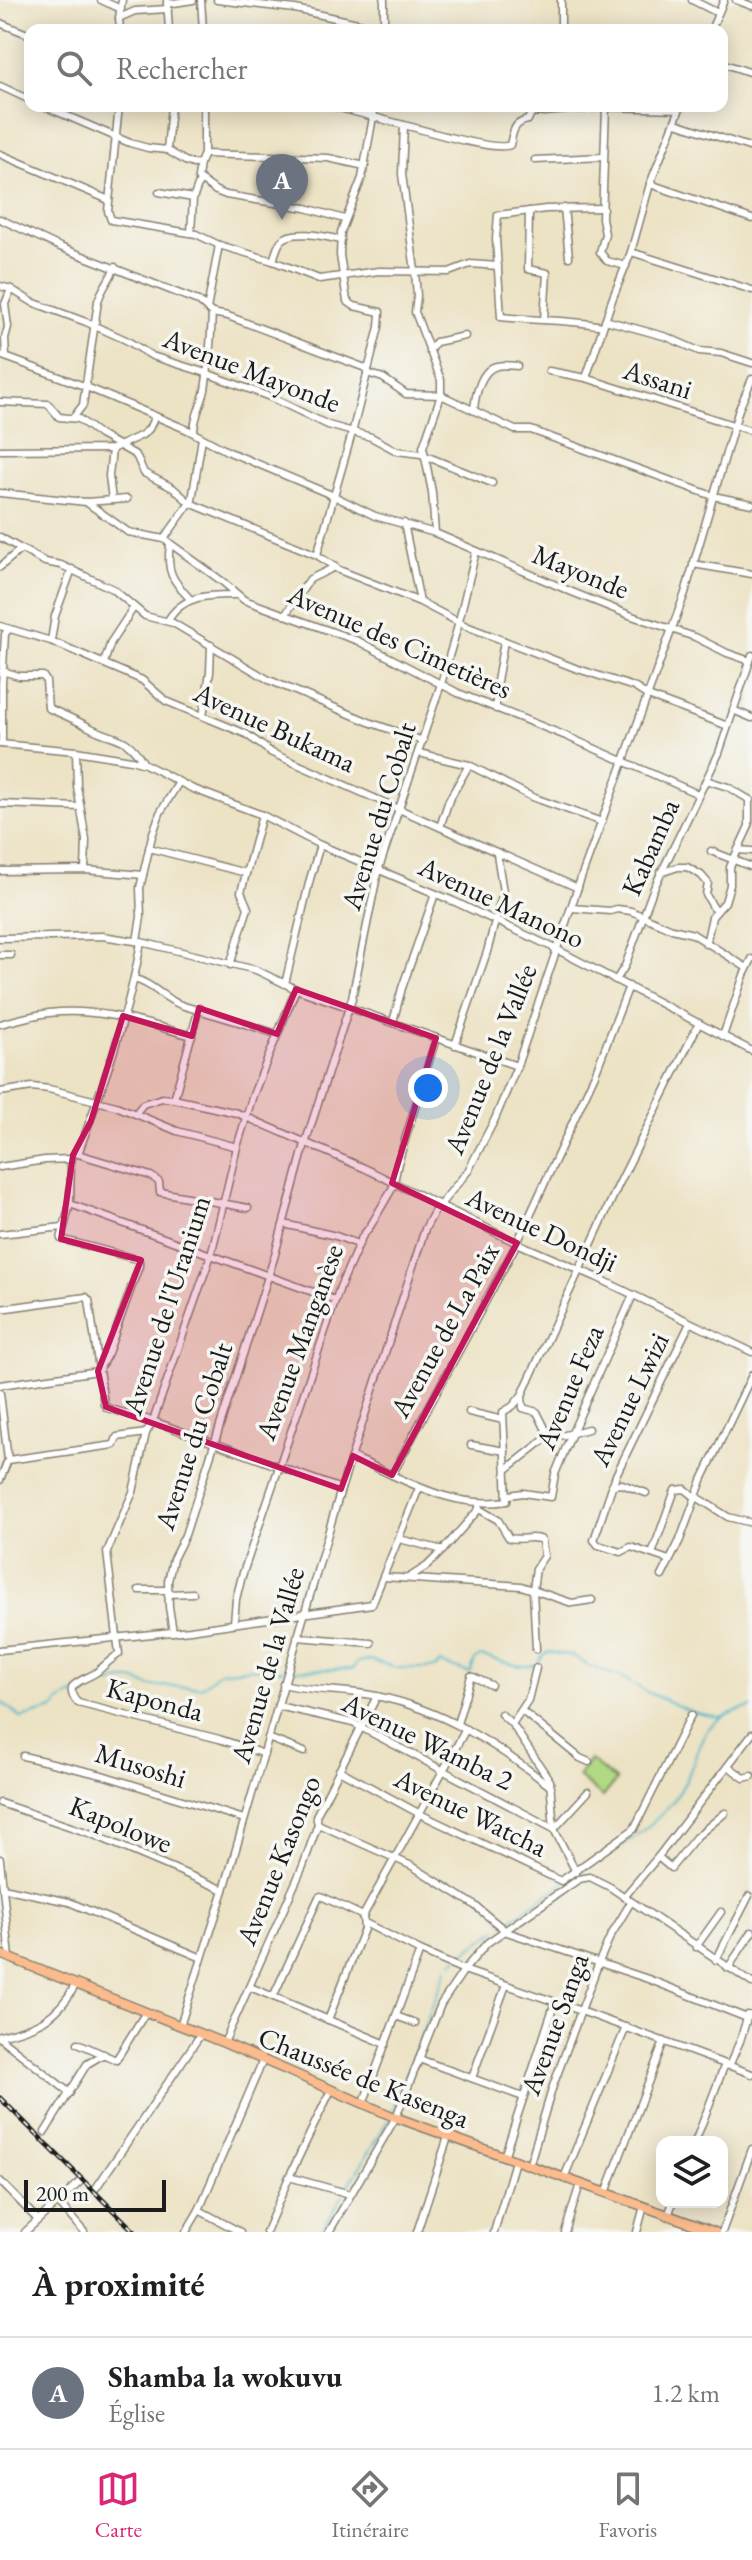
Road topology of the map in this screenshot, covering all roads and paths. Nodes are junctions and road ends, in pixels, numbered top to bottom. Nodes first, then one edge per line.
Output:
1 (101, 0) edge
2 (122, 0) edge
3 (193, 0) edge
4 (201, 0) edge
5 (217, 0) edge
6 (384, 0) edge
7 (561, 0) edge
8 (692, 0) edge
9 (724, 0) edge
10 (736, 0) edge
11 (167, 5) edge
12 (752, 6) edge
13 (121, 9) junction
14 (718, 13) junction
15 (119, 18) junction
16 (0, 23) edge
17 (120, 24) edge
18 (203, 24) edge
19 (359, 24) edge
20 (384, 24) edge
21 (561, 24) edge
22 (713, 24) edge
23 (24, 33) edge
24 (728, 65) edge
25 (752, 73) edge
26 (0, 86) edge
27 (24, 97) edge
28 (58, 112) edge
29 (118, 112) edge
30 (170, 112) edge
31 (204, 112) edge
32 (356, 112) edge
33 (373, 112) edge
34 (529, 112) edge
35 (606, 112) edge
36 (679, 112) edge
37 (372, 116) junction
38 (676, 123) junction
39 (404, 125) junction
40 (115, 136) junction
41 (752, 148) edge
42 (167, 150) junction
43 (0, 154) edge
44 (204, 154) junction
45 (604, 157) junction
46 (535, 160) dead end
47 (200, 163) junction
48 (365, 166) junction
49 (200, 180) junction
50 (650, 184) junction
51 (159, 192) dead end
52 (193, 198) junction
53 (109, 200) junction
54 (564, 208) junction
55 (603, 208) junction
56 (529, 211) junction
57 (0, 219) edge
58 (344, 219) junction
59 (752, 219) edge
60 (191, 233) junction
61 (341, 240) junction
62 (219, 245) junction
63 (631, 252) junction
64 (569, 257) dead end
65 (273, 261) junction
66 (498, 266) junction
67 (626, 266) junction
68 (115, 267) junction
69 (415, 271) junction
70 (343, 277) junction
71 (0, 286) edge
72 (11, 289) junction
73 (752, 290) edge
74 (210, 311) junction
75 (544, 320) junction
76 (604, 323) junction
77 (95, 326) junction
78 (465, 336) dead end
79 (429, 351) junction
80 (3, 356) edge
81 (752, 363) edge
82 (517, 366) dead end
83 (368, 371) junction
84 (549, 371) dead end
85 (206, 373) junction
86 (586, 378) junction
87 (752, 379) edge
88 (84, 386) junction
89 (441, 395) junction
90 (0, 402) edge
91 (474, 410) junction
92 (155, 416) junction
93 (70, 420) junction
94 (734, 427) junction
95 (752, 431) edge
96 (194, 433) junction
97 (352, 433) junction
98 (202, 438) junction
99 (116, 447) junction
100 (0, 450) edge
101 (425, 456) junction
102 (492, 483) dead end
103 (0, 493) edge
104 (334, 496) junction
105 (713, 496) junction
106 (127, 499) dead end
107 (112, 500) junction
108 (86, 502) junction
109 (190, 503) junction
110 (752, 504) edge
111 (404, 523) junction
112 (435, 533) junction
113 (0, 537) edge
114 (167, 541) junction
115 (21, 549) junction
116 (476, 551) junction
117 (317, 555) junction
118 (693, 564) junction
119 (0, 567) edge
120 (335, 567) junction
121 (72, 569) junction
122 (752, 574) edge
123 (237, 595) junction
124 (191, 600) junction
125 (420, 602) junction
126 (134, 607) junction
127 (285, 615) junction
128 (168, 620) junction
129 (459, 622) junction
130 (0, 626) edge
131 (9, 629) junction
132 (670, 629) junction
133 (51, 641) junction
134 (504, 641) junction
135 (211, 645) junction
136 (751, 658) edge
137 (104, 663) junction
138 (2, 671) junction
139 (441, 684) junction
140 (648, 696) junction
141 (496, 709) junction
142 (733, 710) junction
143 (203, 716) junction
144 (749, 717) edge
145 (728, 726) junction
146 (423, 741) junction
147 (1, 744) edge
148 (76, 751) junction
149 (419, 753) junction
150 (623, 762) junction
151 (145, 764) junction
152 (469, 765) junction
153 (706, 780) junction
154 (179, 782) junction
155 (698, 794) junction
156 (751, 800) edge
157 (0, 804) edge
158 (80, 807) junction
159 (400, 809) junction
160 (262, 815) junction
161 (602, 822) junction
162 (440, 827) junction
163 (320, 845) junction
164 (149, 848) junction
165 (738, 850) junction
166 (711, 851) dead end
167 (752, 851) edge
168 (497, 854) junction
169 (733, 860) junction
170 (752, 867) edge
171 (85, 870) junction
172 (0, 871) edge
173 (378, 871) junction
174 (246, 873) junction
175 (660, 873) junction
176 (143, 875) junction
177 (578, 888) junction
178 (435, 894) junction
179 (572, 908) junction
180 (716, 912) junction
181 (643, 916) junction
182 (495, 920) junction
183 (0, 938) edge
184 (139, 942) junction
185 (706, 944) junction
186 (558, 950) junction
187 (0, 955) edge
188 (11, 955) dead end
189 (752, 959) edge
190 (230, 965) junction
191 (747, 968) junction
192 (134, 979) junction
193 (616, 980) junction
194 (742, 980) junction
195 (285, 984) junction
196 (752, 984) edge
197 (629, 986) junction
198 (296, 989) junction
199 (199, 1008) junction
200 (348, 1008) junction
201 (123, 1016) junction
202 (393, 1022) junction
203 (699, 1023) junction
204 (0, 1024) edge
205 (277, 1034) junction
206 (192, 1036) junction
207 (723, 1036) junction
208 (436, 1038) junction
209 (455, 1045) junction
210 (752, 1051) edge
211 (517, 1066) junction
212 (0, 1092) edge
213 (174, 1099) junction
214 (98, 1101) junction
215 (136, 1113) junction
216 (246, 1117) junction
217 (305, 1144) junction
218 (237, 1147) junction
219 (78, 1154) junction
220 (71, 1159) junction
221 (0, 1167) edge
222 (394, 1184) junction
223 (224, 1202) junction
224 (70, 1204) junction
225 (440, 1206) junction
226 (248, 1208) dead end
227 (284, 1224) junction
228 (63, 1227) junction
229 (0, 1234) edge
230 (517, 1243) junction
231 (358, 1244) junction
232 (211, 1255) junction
233 (579, 1270) junction
234 (268, 1277) junction
235 (633, 1295) junction
236 (335, 1300) junction
237 (0, 1309) edge
238 (690, 1323) junction
239 (752, 1352) edge
240 (98, 1371) junction
241 (752, 1375) edge
242 (0, 1385) edge
243 (0, 1393) edge
244 (522, 1395) junction
245 (469, 1412) dead end
246 (503, 1420) junction
247 (153, 1421) junction
248 (588, 1429) dead end
249 (146, 1433) junction
250 (572, 1433) junction
251 (549, 1436) junction
252 (214, 1444) junction
253 (471, 1445) dead end
254 (505, 1451) junction
255 (352, 1457) junction
256 (4, 1465) edge
257 (278, 1466) junction
258 (507, 1469) junction
259 (392, 1475) junction
260 (0, 1480) edge
261 (612, 1485) junction
262 (419, 1488) junction
263 (341, 1489) junction
264 (646, 1493) dead end
265 (509, 1495) junction
266 (695, 1496) junction
267 (479, 1505) junction
268 (752, 1523) edge
269 (399, 1539) junction
270 (443, 1550) junction
271 (652, 1554) junction
272 (669, 1560) junction
273 (662, 1576) dead end
274 (384, 1577) junction
275 (407, 1578) junction
276 (139, 1590) dead end
277 (533, 1590) junction
278 (168, 1592) junction
279 (193, 1593) dead end
280 (592, 1600) dead end
281 (303, 1615) junction
282 (234, 1623) junction
283 (173, 1632) junction
284 (297, 1637) junction
285 (117, 1638) junction
286 (371, 1643) dead end
287 (536, 1649) dead end
288 (0, 1650) edge
289 (536, 1668) dead end
290 (283, 1684) junction
291 (491, 1685) dead end
292 (377, 1696) junction
293 (278, 1706) junction
294 (522, 1711) junction
295 (501, 1714) dead end
296 (691, 1715) dead end
297 (457, 1724) junction
298 (512, 1724) junction
299 (361, 1727) junction
300 (466, 1729) junction
301 (751, 1737) edge
302 (268, 1738) junction
303 (304, 1752) dead end
304 (264, 1754) junction
305 (23, 1756) dead end
306 (589, 1762) dead end
307 (728, 1766) junction
308 (445, 1769) junction
309 (339, 1770) junction
310 (752, 1776) edge
311 (551, 1787) junction
312 (588, 1792) dead end
313 (0, 1803) edge
314 (725, 1813) dead end
315 (420, 1814) junction
316 (244, 1819) junction
317 (318, 1824) junction
318 (554, 1829) junction
319 (658, 1857) junction
320 (396, 1858) junction
321 (0, 1859) edge
322 (575, 1870) junction
323 (579, 1879) junction
324 (3, 1888) junction
325 (224, 1890) junction
326 (749, 1896) dead end
327 (624, 1897) junction
328 (631, 1902) junction
329 (721, 1912) dead end
330 (364, 1919) junction
331 (502, 1928) junction
332 (752, 1932) edge
333 (696, 1947) junction
334 (420, 1951) junction
335 (0, 1954) edge
336 (10, 1958) junction
337 (202, 1958) junction
338 (716, 1960) junction
339 (599, 1962) junction
340 (728, 1968) junction
341 (464, 1970) junction
342 (752, 1983) edge
343 (76, 1984) junction
344 (506, 1985) junction
345 (250, 1987) junction
346 (273, 1997) junction
347 (555, 2002) junction
348 (581, 2011) junction
349 (146, 2012) junction
350 (396, 2016) junction
351 (749, 2017) edge
352 (328, 2020) junction
353 (415, 2023) dead end
354 (180, 2026) junction
355 (626, 2027) junction
356 (201, 2034) junction
357 (0, 2037) edge
358 (664, 2041) junction
359 (78, 2043) dead end
360 (224, 2043) junction
361 (386, 2044) junction
362 (104, 2054) junction
363 (419, 2059) junction
364 (263, 2060) junction
365 (727, 2065) junction
366 (752, 2074) edge
367 (472, 2078) junction
368 (331, 2090) junction
369 (70, 2093) junction
370 (523, 2097) junction
371 (363, 2104) junction
372 (392, 2116) junction
373 (45, 2132) dead end
374 (697, 2136) edge
375 (448, 2137) junction
376 (752, 2149) edge
377 (504, 2157) junction
378 (515, 2161) junction
379 (529, 2166) junction
380 (289, 2177) junction
381 (564, 2178) junction
382 (0, 2181) edge
383 (80, 2182) dead end
384 (580, 2184) junction
385 (96, 2188) dead end
386 (606, 2193) junction
387 (350, 2194) junction
388 (58, 2202) junction
389 (644, 2206) junction
390 (671, 2208) edge
391 (199, 2210) junction
392 (668, 2216) junction
393 (38, 2220) junction
394 (712, 2231) edge
395 (25, 2232) edge
396 (84, 2232) edge
397 (186, 2232) edge
398 (240, 2232) edge
399 (266, 2232) edge
400 (329, 2232) edge
401 (417, 2232) edge
402 (494, 2232) edge
403 (565, 2232) edge
404 (637, 2232) edge
405 (722, 2232) edge

1 - 13 street
2 - 13 street
3 - 11 street
4 - 18 street
5 - 19 street
6 - 20 street
7 - 21 street
8 - 14 street
9 - 14 street
10 - 12 street
11 - 15 street
13 - 15 street
14 - 22 street
15 - 17 street
16 - 23 street
24 - 25 street
26 - 27 street
28 - 40 street
29 - 40 street
30 - 42 street
31 - 44 street
32 - 37 street
33 - 37 street, Avenue des Cimetières
34 - 39 street
35 - 45 street
36 - 38 street
37 - 39 street
37 - 48 street, Avenue des Cimetières
38 - 41 street
38 - 50 street
39 - 69 street
40 - 42 street
40 - 53 street
42 - 47 street
43 - 53 street
44 - 47 street
44 - 48 street
45 - 46 street
45 - 55 street
47 - 49 street
48 - 58 street, Avenue des Cimetières
49 - 52 street
49 - 58 street
50 - 59 street
50 - 63 street
51 - 52 street
52 - 60 street
53 - 60 street
54 - 55 street
54 - 56 street
54 - 64 street
55 - 67 street
56 - 66 street
56 - 75 street
57 - 68 street
58 - 61 street, Avenue des Cimetières
60 - 62 street
61 - 65 street
61 - 70 street, Avenue des Cimetières
62 - 65 street
62 - 74 street
63 - 67 street
63 - 73 street
65 - 70 street
66 - 69 street
66 - 75 street
67 - 76 street
68 - 74 street
68 - 77 street
69 - 70 street
69 - 79 street
70 - 83 street, Avenue des Cimetières
71 - 72 street, Avenue Mayonde
72 - 77 street, Avenue Mayonde
72 - 80 street
74 - 83 street
74 - 85 street
75 - 76 street
76 - 81 street
76 - 86 street
77 - 85 street, Avenue Mayonde
77 - 88 street
78 - 79 street
79 - 89 street
80 - 88 street
82 - 91 street
83 - 89 street
83 - 97 street, Avenue des Cimetières
84 - 86 street, Assani
85 - 96 street
85 - 97 street, Avenue Mayonde
86 - 94 street, Assani
87 - 94 street, Avenue de la Vallée
88 - 92 street
88 - 93 street
89 - 91 street
89 - 101 street
90 - 93 street
91 - 105 street
92 - 96 street
92 - 99 street
93 - 99 street
94 - 95 street, Assani
94 - 105 street, Avenue de la Vallée
96 - 98 street
97 - 101 street, Avenue Mayonde
97 - 104 street, Avenue des Cimetières
98 - 104 street
98 - 109 street
99 - 100 street
99 - 107 street
99 - 109 street
101 - 102 street, Avenue Mayonde
101 - 112 street
103 - 108 street
104 - 111 street
104 - 117 street, Avenue des Cimetières
105 - 110 street
105 - 118 street, Avenue de la Vallée
106 - 107 street
107 - 108 street
108 - 114 street, Avenue des Cimetières
109 - 114 street
109 - 117 street
111 - 112 street
111 - 125 street
112 - 116 street
113 - 115 street
114 - 123 street, Avenue des Cimetières
114 - 124 street
115 - 119 street
115 - 121 street
116 - 129 street, Avenue du Cobalt
116 - 132 street, Mayonde
117 - 120 street
118 - 122 street
118 - 132 street, Avenue de la Vallée
120 - 125 street
120 - 127 street
121 - 126 street
121 - 133 street
123 - 124 street
123 - 127 street, Avenue des Cimetières
124 - 128 street
125 - 129 street
126 - 128 street
126 - 137 street
127 - 139 street, Avenue des Cimetières
128 - 135 street
129 - 134 street
129 - 139 street, Avenue du Cobalt
130 - 131 street, Avenue Bukama
131 - 133 street, Avenue Bukama
131 - 138 street
132 - 136 street, Mayonde
132 - 140 street, Avenue de la Vallée
133 - 137 street, Avenue Bukama
134 - 140 street
134 - 141 street
135 - 143 street
135 - 146 street
136 - 142 street
137 - 143 street, Avenue Bukama
138 - 147 street
138 - 151 street
139 - 141 street, Avenue des Cimetières
139 - 146 street, Avenue du Cobalt
140 - 145 street
140 - 150 street, Avenue de la Vallée
141 - 150 street, Avenue des Cimetières
142 - 144 street
142 - 145 street
143 - 159 street, Avenue Bukama
145 - 153 street
146 - 149 street, Avenue du Cobalt
147 - 148 street, Avenue Manono
148 - 151 street, Avenue Manono
148 - 158 street
149 - 152 street
149 - 159 street, Avenue du Cobalt
150 - 155 street, Avenue des Cimetières
150 - 161 street, Avenue de la Vallée
151 - 154 street, Avenue Manono
152 - 161 street
152 - 162 street
153 - 155 street, Kabamba
153 - 156 street, Kabamba
154 - 160 street, Avenue Manono
154 - 164 street
155 - 175 street, Kabamba
156 - 165 street
157 - 158 street
158 - 171 street
159 - 162 street, Avenue Bukama
159 - 173 street, Avenue du Cobalt
160 - 163 street, Avenue Manono
160 - 174 street
161 - 177 street, Avenue de la Vallée
162 - 168 street, Avenue Bukama
163 - 173 street, Avenue Manono
163 - 195 street
164 - 174 street
164 - 176 street
165 - 167 street
165 - 169 street
166 - 169 street
168 - 177 street, Avenue Bukama
168 - 182 street
169 - 170 street
169 - 180 street
171 - 172 street
171 - 176 street
173 - 178 street, Avenue Manono
173 - 200 street, Avenue du Cobalt
174 - 190 street
175 - 180 street
175 - 181 street, Kabamba
176 - 184 street
177 - 179 street, Avenue de la Vallée
178 - 182 street, Avenue Manono
178 - 202 street
179 - 181 street
179 - 186 street, Avenue de la Vallée
180 - 185 street
181 - 185 street
181 - 193 street, Kabamba
182 - 186 street, Avenue Manono
182 - 209 street
183 - 184 street
184 - 190 street
184 - 192 street
185 - 191 street
186 - 193 street, Avenue Manono
186 - 211 street, Avenue de la Vallée
187 - 188 street
189 - 191 street
190 - 195 street
191 - 194 street
192 - 199 street
192 - 201 street
193 - 197 street, Avenue Manono
194 - 196 street
194 - 207 street
195 - 198 street
197 - 203 street, Avenue Manono
197 - 230 street, Avenue de La Paix
198 - 200 street
198 - 205 street, Avenue de l'Uranium
199 - 205 street
199 - 206 street
200 - 202 street
200 - 217 street, Avenue du Cobalt
201 - 204 street
201 - 206 street
201 - 214 street
202 - 208 street
203 - 207 street, Avenue Manono
203 - 233 street
205 - 216 street, Avenue de l'Uranium
206 - 213 street
207 - 210 street, Avenue Manono
208 - 209 street
208 - 222 street, Avenue Manganèse
209 - 211 street
211 - 225 street, Avenue de la Vallée
212 - 214 street
213 - 215 street, Avenue Dondji
213 - 216 street, Avenue Dondji
214 - 215 street
214 - 219 street
215 - 218 street
216 - 217 street, Avenue Dondji
216 - 218 street, Avenue de l'Uranium
217 - 222 street, Avenue Dondji
217 - 227 street, Avenue du Cobalt
218 - 223 street, Avenue de l'Uranium
219 - 220 street
219 - 223 street
220 - 221 street
220 - 224 street
222 - 225 street, Avenue Dondji
222 - 231 street, Avenue Manganèse
223 - 226 street
223 - 232 street, Avenue de l'Uranium
224 - 228 street
224 - 232 street
225 - 230 street, Avenue Dondji
225 - 255 street, Avenue de la Vallée
227 - 231 street
227 - 234 street, Avenue du Cobalt
228 - 229 street
228 - 240 street
230 - 233 street, Avenue Dondji
230 - 259 street, Avenue de La Paix
231 - 236 street, Avenue Manganèse
232 - 234 street
232 - 247 street, Avenue de l'Uranium
233 - 235 street, Avenue Dondji
233 - 244 street
234 - 236 street
234 - 252 street, Avenue du Cobalt
235 - 238 street, Avenue Dondji
235 - 250 street, Avenue Feza
236 - 257 street, Avenue Manganèse
237 - 240 street
238 - 239 street, Avenue Dondji
238 - 261 street, Avenue Lwizi
240 - 242 street
240 - 247 street
241 - 266 street
243 - 256 street
244 - 246 street
244 - 251 street
245 - 246 street
246 - 254 street
247 - 249 street, Avenue de l'Uranium
247 - 252 street
248 - 250 street
249 - 256 street
249 - 285 street, Avenue de l'Uranium
250 - 251 street
250 - 265 street, Avenue Feza
251 - 258 street
252 - 257 street
252 - 278 street, Avenue du Cobalt
253 - 254 street
254 - 258 street
255 - 259 street
255 - 263 street, Avenue de la Vallée
256 - 260 street
257 - 263 street
257 - 282 street, Avenue Manganèse
258 - 265 street
259 - 262 street
261 - 264 street
261 - 271 street, Avenue Lwizi
262 - 267 street
262 - 269 street
263 - 281 street, Avenue de la Vallée
265 - 267 street
266 - 268 street
266 - 271 street
266 - 272 street
267 - 270 street
267 - 277 street
269 - 270 street
269 - 274 street
270 - 275 street
271 - 272 street
272 - 273 street
274 - 275 street
274 - 281 street
275 - 277 street
276 - 278 street
277 - 280 street
277 - 287 street
278 - 279 street
278 - 283 street, Avenue du Cobalt
281 - 282 street
281 - 284 street, Avenue de la Vallée
282 - 283 street
283 - 285 street
284 - 286 street
284 - 290 street, Avenue de la Vallée
285 - 288 street
285 - 304 street, Kaponda
289 - 294 street
290 - 292 street
290 - 293 street, Avenue de la Vallée
291 - 297 street
292 - 297 street
292 - 299 street, Avenue Kasongo
293 - 299 street, Avenue Wamba 2
293 - 302 street, Avenue de la Vallée
294 - 298 street
294 - 306 street
295 - 298 street
296 - 322 street, Avenue Watcha
297 - 300 street
298 - 311 street
299 - 308 street, Avenue Wamba 2
299 - 309 street, Avenue Kasongo
300 - 308 street
300 - 311 street
301 - 307 street
302 - 303 street
302 - 304 street, Avenue de la Vallée
304 - 316 street, Avenue de la Vallée
305 - 316 street, Musoshi
307 - 310 street
307 - 319 street
308 - 315 street
308 - 318 street, Avenue Wamba 2
309 - 315 street, Avenue Watcha
309 - 317 street, Avenue Kasongo
311 - 318 street
312 - 318 street
313 - 325 street, Kapolowe
314 - 319 street
315 - 320 street
315 - 322 street, Avenue Watcha
316 - 325 street, Avenue de la Vallée
317 - 320 street
317 - 345 street, Avenue Kasongo
318 - 322 street
319 - 327 street
320 - 330 street
320 - 331 street
321 - 324 street
322 - 323 street
323 - 327 street
323 - 331 street
324 - 336 street
324 - 337 street
325 - 337 street, Avenue de la Vallée
326 - 338 street
327 - 328 street
328 - 333 street
328 - 339 street, Avenue Sanga
329 - 333 street
330 - 334 street
330 - 346 street
330 - 352 street
331 - 339 street
331 - 341 street
332 - 340 street
333 - 338 street
334 - 341 street
334 - 350 street
335 - 336 main road, Chaussée de Kasenga
336 - 343 main road, Chaussée de Kasenga
337 - 354 street, Avenue de la Vallée
338 - 340 street
339 - 348 street, Avenue Sanga
339 - 351 street
340 - 342 street
341 - 344 street
341 - 363 street
343 - 349 main road, Chaussée de Kasenga
343 - 357 street
344 - 347 street
344 - 367 street
345 - 346 street
345 - 360 street, Avenue Kasongo
346 - 352 street
347 - 348 street
347 - 370 street
348 - 355 street
348 - 379 street, Avenue Sanga
349 - 354 main road, Chaussée de Kasenga
349 - 362 street
350 - 353 street
350 - 361 street
351 - 365 street
352 - 361 street
354 - 356 main road, Chaussée de Kasenga
355 - 358 street
355 - 381 street
356 - 360 main road, Chaussée de Kasenga
356 - 385 street
357 - 369 street
358 - 365 street
358 - 386 street
359 - 362 street
360 - 364 main road, Chaussée de Kasenga
361 - 371 street
362 - 369 street
363 - 367 street
363 - 372 street
364 - 368 main road, Chaussée de Kasenga
364 - 391 street
365 - 366 street
365 - 374 street
367 - 370 street
368 - 371 main road, Chaussée de Kasenga
368 - 380 street
369 - 373 street
370 - 377 street
371 - 372 main road, Chaussée de Kasenga
372 - 375 main road, Chaussée de Kasenga
372 - 387 street
375 - 377 main road, Chaussée de Kasenga
375 - 401 street
376 - 405 street
377 - 378 main road, Chaussée de Kasenga
378 - 379 main road, Chaussée de Kasenga
378 - 402 street
379 - 381 main road, Chaussée de Kasenga
380 - 387 street
380 - 399 street
381 - 384 main road, Chaussée de Kasenga
382 - 393 street
383 - 388 street
384 - 386 main road, Chaussée de Kasenga
384 - 403 street
386 - 389 main road, Chaussée de Kasenga
387 - 400 street
388 - 393 street
388 - 396 street
389 - 392 main road, Chaussée de Kasenga
389 - 404 street
390 - 392 street
391 - 397 street
391 - 398 street
392 - 394 main road, Chaussée de Kasenga
393 - 395 street

